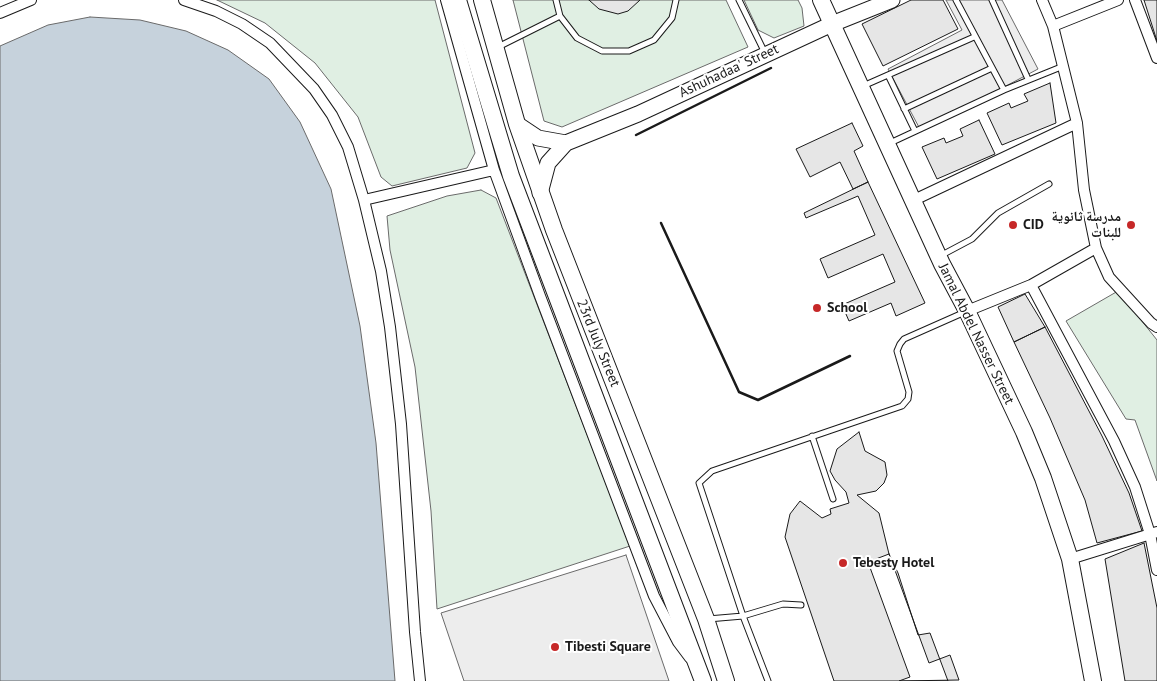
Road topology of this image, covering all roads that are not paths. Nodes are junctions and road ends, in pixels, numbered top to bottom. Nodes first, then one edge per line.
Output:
1 (31, 0) edge
2 (184, 0) edge
3 (446, 0) edge
4 (458, 0) edge
5 (482, 0) edge
6 (556, 0) edge
7 (676, 0) edge
8 (739, 0) edge
9 (821, 0) edge
10 (892, 0) edge
11 (956, 0) edge
12 (992, 0) edge
13 (1042, 0) edge
14 (1118, 0) edge
15 (1135, 0) edge
16 (0, 13) edge
17 (560, 16) junction
18 (832, 24) junction
19 (1053, 26) junction
20 (974, 36) junction
21 (495, 49) junction
22 (765, 54) junction
23 (1157, 58) edge
24 (1061, 67) junction
25 (992, 68) junction
26 (888, 75) junction
27 (1028, 79) junction
28 (861, 87) junction
29 (1004, 90) junction
30 (904, 110) junction
31 (1077, 123) junction
32 (517, 124) junction
33 (914, 131) junction
34 (566, 143) junction
35 (887, 144) junction
36 (494, 170) junction
37 (1049, 184) dead end
38 (540, 193) junction
39 (364, 200) junction
40 (914, 200) junction
41 (1096, 248) junction
42 (939, 257) junction
43 (544, 283) junction
44 (1031, 284) junction
45 (967, 311) junction
46 (1157, 327) edge
47 (812, 436) junction
48 (833, 499) dead end
49 (1153, 533) edge
50 (1070, 559) junction
51 (1157, 570) edge
52 (801, 605) dead end
53 (743, 616) junction
54 (706, 620) junction
55 (701, 676) edge
56 (420, 681) edge
57 (726, 681) edge
58 (768, 681) edge
59 (1093, 681) edge

1 - 16 street
2 - 39 street
3 - 36 street
4 - 43 main road, 23rd July Street
5 - 21 main road, 23rd July Street
6 - 17 lane
7 - 17 lane
8 - 22 lane
9 - 18 main road, Jamal Abdel Nasser Street
10 - 18 street, Ashuhadaa' Street
11 - 20 lane
12 - 27 lane
13 - 19 street
14 - 19 street
15 - 23 street
17 - 21 lane
18 - 22 street, Ashuhadaa' Street
18 - 28 main road, Jamal Abdel Nasser Street
19 - 24 street
20 - 25 lane
20 - 26 lane
21 - 32 main road, 23rd July Street
22 - 34 street, Ashuhadaa' Street
24 - 27 lane
24 - 31 street
25 - 29 lane
25 - 30 lane
26 - 28 lane
26 - 30 lane
27 - 29 lane
28 - 35 main road, Jamal Abdel Nasser Street
29 - 33 lane
30 - 33 lane
31 - 40 street
31 - 41 street
32 - 34 street
32 - 38 main road, 23rd July Street
33 - 35 lane
34 - 38 street, Ashuhadaa' Street
35 - 40 main road, Jamal Abdel Nasser Street
36 - 39 street
36 - 43 street
37 - 42 lane
38 - 54 main road, 23rd July Street
39 - 56 street
40 - 42 main road, Jamal Abdel Nasser Street
41 - 44 street
41 - 46 street
42 - 45 main road, Jamal Abdel Nasser Street
43 - 55 main road, 23rd July Street
44 - 45 street
44 - 49 street
45 - 47 lane
45 - 50 main road, Jamal Abdel Nasser Street
47 - 48 lane
47 - 53 lane
49 - 50 street
49 - 51 street
50 - 59 main road, Jamal Abdel Nasser Street
52 - 53 lane
53 - 54 lane
53 - 58 lane
54 - 57 main road, 23rd July Street

